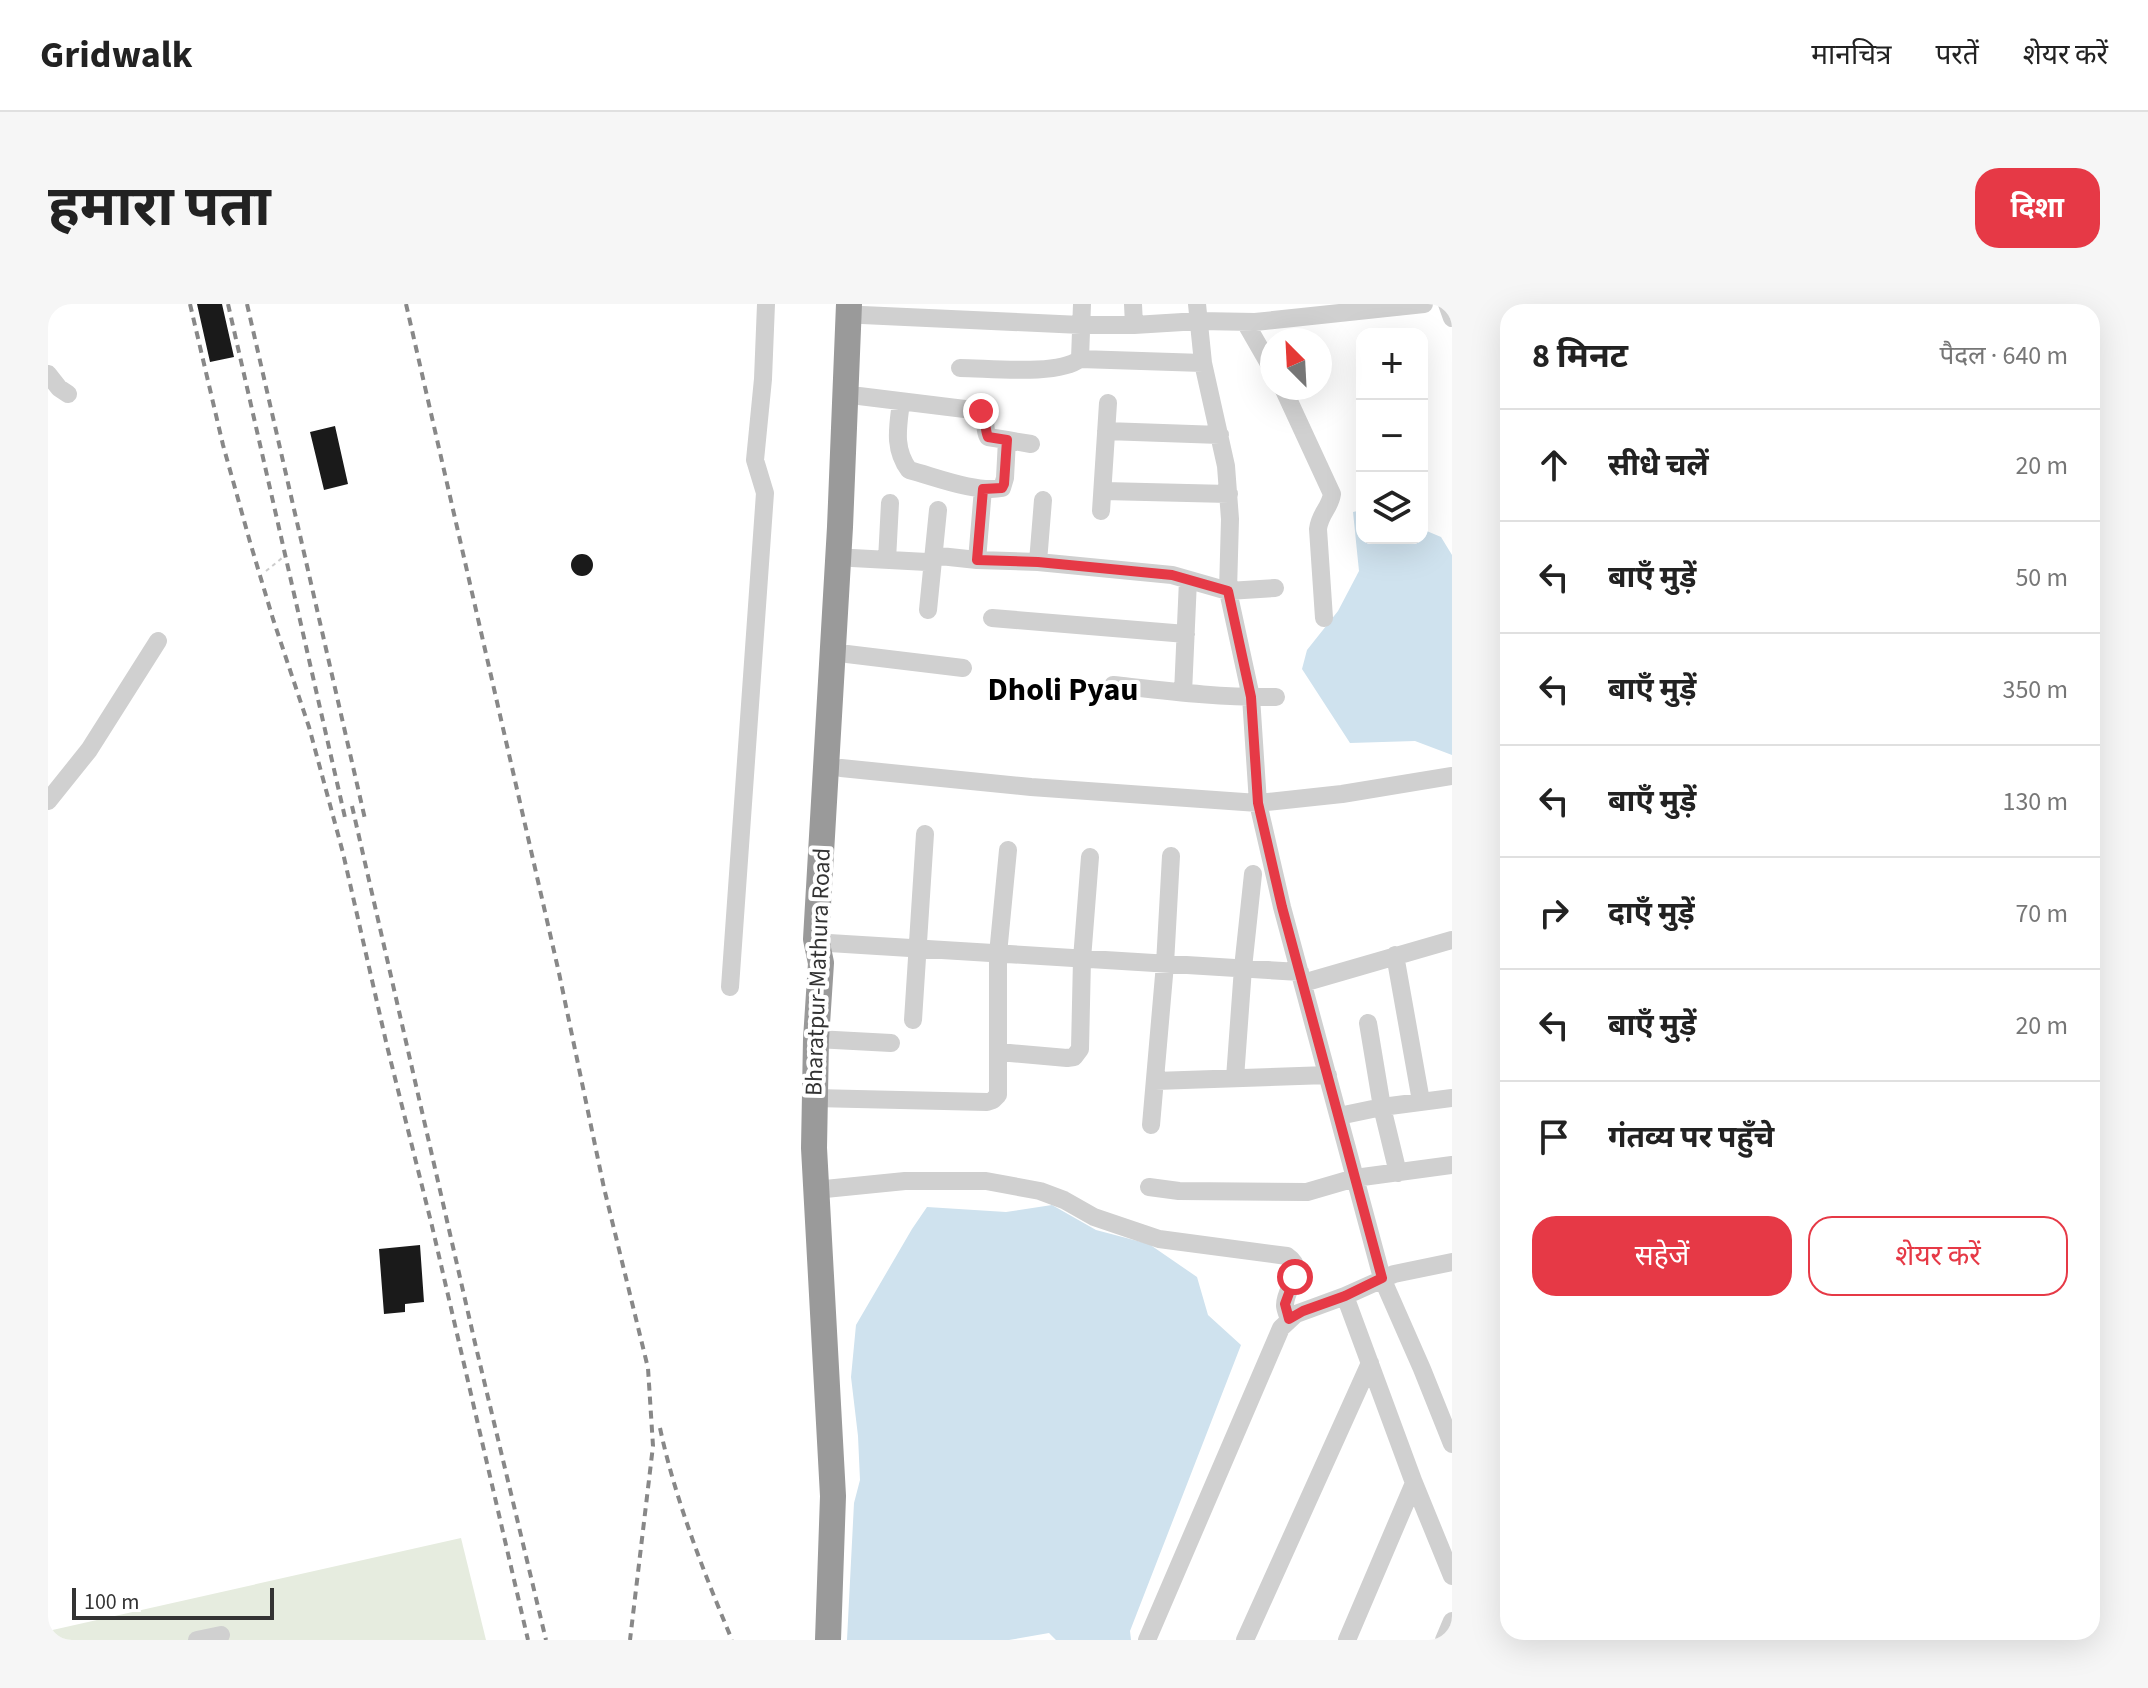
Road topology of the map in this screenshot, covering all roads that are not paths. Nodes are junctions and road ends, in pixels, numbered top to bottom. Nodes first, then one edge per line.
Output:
1 (766, 304) edge
2 (1082, 304) edge
3 (1133, 304) edge
4 (1424, 304) edge
5 (1447, 304) edge
6 (858, 308) edge
7 (1198, 312) edge
8 (1452, 318) edge
9 (1245, 322) junction
10 (1081, 325) junction
11 (1134, 325) junction
12 (1260, 348) edge
13 (1080, 359) junction
14 (1203, 363) junction
15 (960, 368) dead end
16 (48, 374) edge
17 (68, 394) dead end
18 (859, 396) junction
19 (1289, 400) edge
20 (901, 402) junction
21 (1108, 403) dead end
22 (1106, 431) junction
23 (850, 432) junction
24 (1220, 435) junction
25 (1007, 440) junction
26 (1031, 444) dead end
27 (983, 489) junction
28 (1104, 491) junction
29 (1229, 494) junction
30 (1043, 500) dead end
31 (890, 503) dead end
32 (938, 510) dead end
33 (1101, 511) dead end
34 (852, 558) junction
35 (934, 559) junction
36 (887, 560) junction
37 (977, 560) junction
38 (1038, 562) junction
39 (1188, 580) junction
40 (1275, 588) dead end
41 (1228, 591) junction
42 (928, 610) dead end
43 (992, 618) dead end
44 (1324, 618) dead end
45 (1186, 634) junction
46 (158, 641) dead end
47 (847, 654) junction
48 (963, 668) dead end
49 (1113, 685) dead end
50 (1183, 693) junction
51 (1251, 697) junction
52 (1276, 697) dead end
53 (841, 768) junction
54 (1452, 776) edge
55 (48, 801) edge
56 (1258, 803) junction
57 (925, 834) dead end
58 (1008, 850) dead end
59 (1171, 856) dead end
60 (1090, 857) dead end
61 (1253, 874) dead end
62 (1452, 940) edge
63 (919, 949) junction
64 (825, 953) junction
65 (998, 954) junction
66 (1395, 955) junction
67 (1082, 959) junction
68 (1165, 964) junction
69 (1243, 968) junction
70 (1301, 978) junction
71 (730, 987) dead end
72 (913, 1020) dead end
73 (1368, 1023) dead end
74 (816, 1039) junction
75 (891, 1043) dead end
76 (999, 1052) junction
77 (1328, 1075) junction
78 (1235, 1078) junction
79 (1155, 1081) junction
80 (814, 1098) junction
81 (1452, 1098) edge
82 (1421, 1101) junction
83 (1382, 1107) junction
84 (1339, 1116) junction
85 (1151, 1125) dead end
86 (1452, 1165) edge
87 (1398, 1173) junction
88 (1355, 1178) junction
89 (1149, 1187) dead end
90 (815, 1190) junction
91 (1452, 1262) edge
92 (1382, 1278) junction
93 (1345, 1296) junction
94 (1289, 1319) junction
95 (1370, 1363) junction
96 (1452, 1444) edge
97 (1414, 1483) junction
98 (1452, 1576) edge
99 (1452, 1621) edge
100 (221, 1635) dead end
101 (197, 1640) edge
102 (828, 1640) edge
103 (1147, 1640) edge
104 (1245, 1640) edge
105 (1347, 1640) edge
106 (1444, 1640) edge

1 - 71 street
2 - 10 street
3 - 11 street
4 - 9 street
5 - 8 street
6 - 10 street
6 - 18 highway, Bharatpur-Mathura Road
6 - 23 highway, Bharatpur-Mathura Road
7 - 9 street
7 - 11 street
7 - 14 street
9 - 12 street
10 - 11 street
10 - 13 street
13 - 14 street
13 - 15 street
14 - 24 street
16 - 17 street
18 - 20 street
18 - 23 highway, Bharatpur-Mathura Road
19 - 44 street
20 - 25 street
20 - 27 street
21 - 22 street
22 - 24 street
22 - 28 street
23 - 34 highway, Bharatpur-Mathura Road
23 - 64 highway, Bharatpur-Mathura Road
24 - 29 street
25 - 26 street
25 - 27 street
27 - 37 street
28 - 29 street
28 - 33 street
29 - 41 street
30 - 38 street
31 - 36 street
32 - 35 street
34 - 36 street
34 - 47 highway, Bharatpur-Mathura Road
35 - 36 street
35 - 37 street
35 - 42 street
37 - 38 street
38 - 39 street
39 - 41 street
39 - 45 street
40 - 41 street
41 - 51 street
43 - 45 street
45 - 50 street
46 - 55 street
47 - 48 street
47 - 53 highway, Bharatpur-Mathura Road
49 - 50 street
50 - 51 street
51 - 52 street
51 - 56 street
53 - 56 street
53 - 64 highway, Bharatpur-Mathura Road
54 - 56 street
56 - 70 street
57 - 63 street
58 - 65 street
59 - 68 street
60 - 67 street
61 - 69 street
62 - 66 street
63 - 64 street
63 - 65 street
63 - 72 street
64 - 74 highway, Bharatpur-Mathura Road
65 - 67 street
65 - 76 street
66 - 70 street
66 - 82 street
67 - 68 street
67 - 76 street
68 - 69 street
68 - 79 street
69 - 70 street
69 - 78 street
70 - 77 street
73 - 83 street
74 - 75 street
74 - 80 highway, Bharatpur-Mathura Road
76 - 80 street
77 - 78 street
77 - 84 street
78 - 79 street
79 - 85 street
80 - 90 highway, Bharatpur-Mathura Road
81 - 82 street
82 - 83 street
83 - 84 street
83 - 87 street
84 - 88 street
86 - 87 street
87 - 88 street
88 - 89 street
88 - 92 street
90 - 94 street
90 - 102 highway, Bharatpur-Mathura Road
91 - 92 street
92 - 93 street
92 - 96 street
93 - 94 street
93 - 95 street
94 - 103 street
95 - 97 street
95 - 104 street
97 - 98 street
97 - 105 street
99 - 106 street
100 - 101 street

